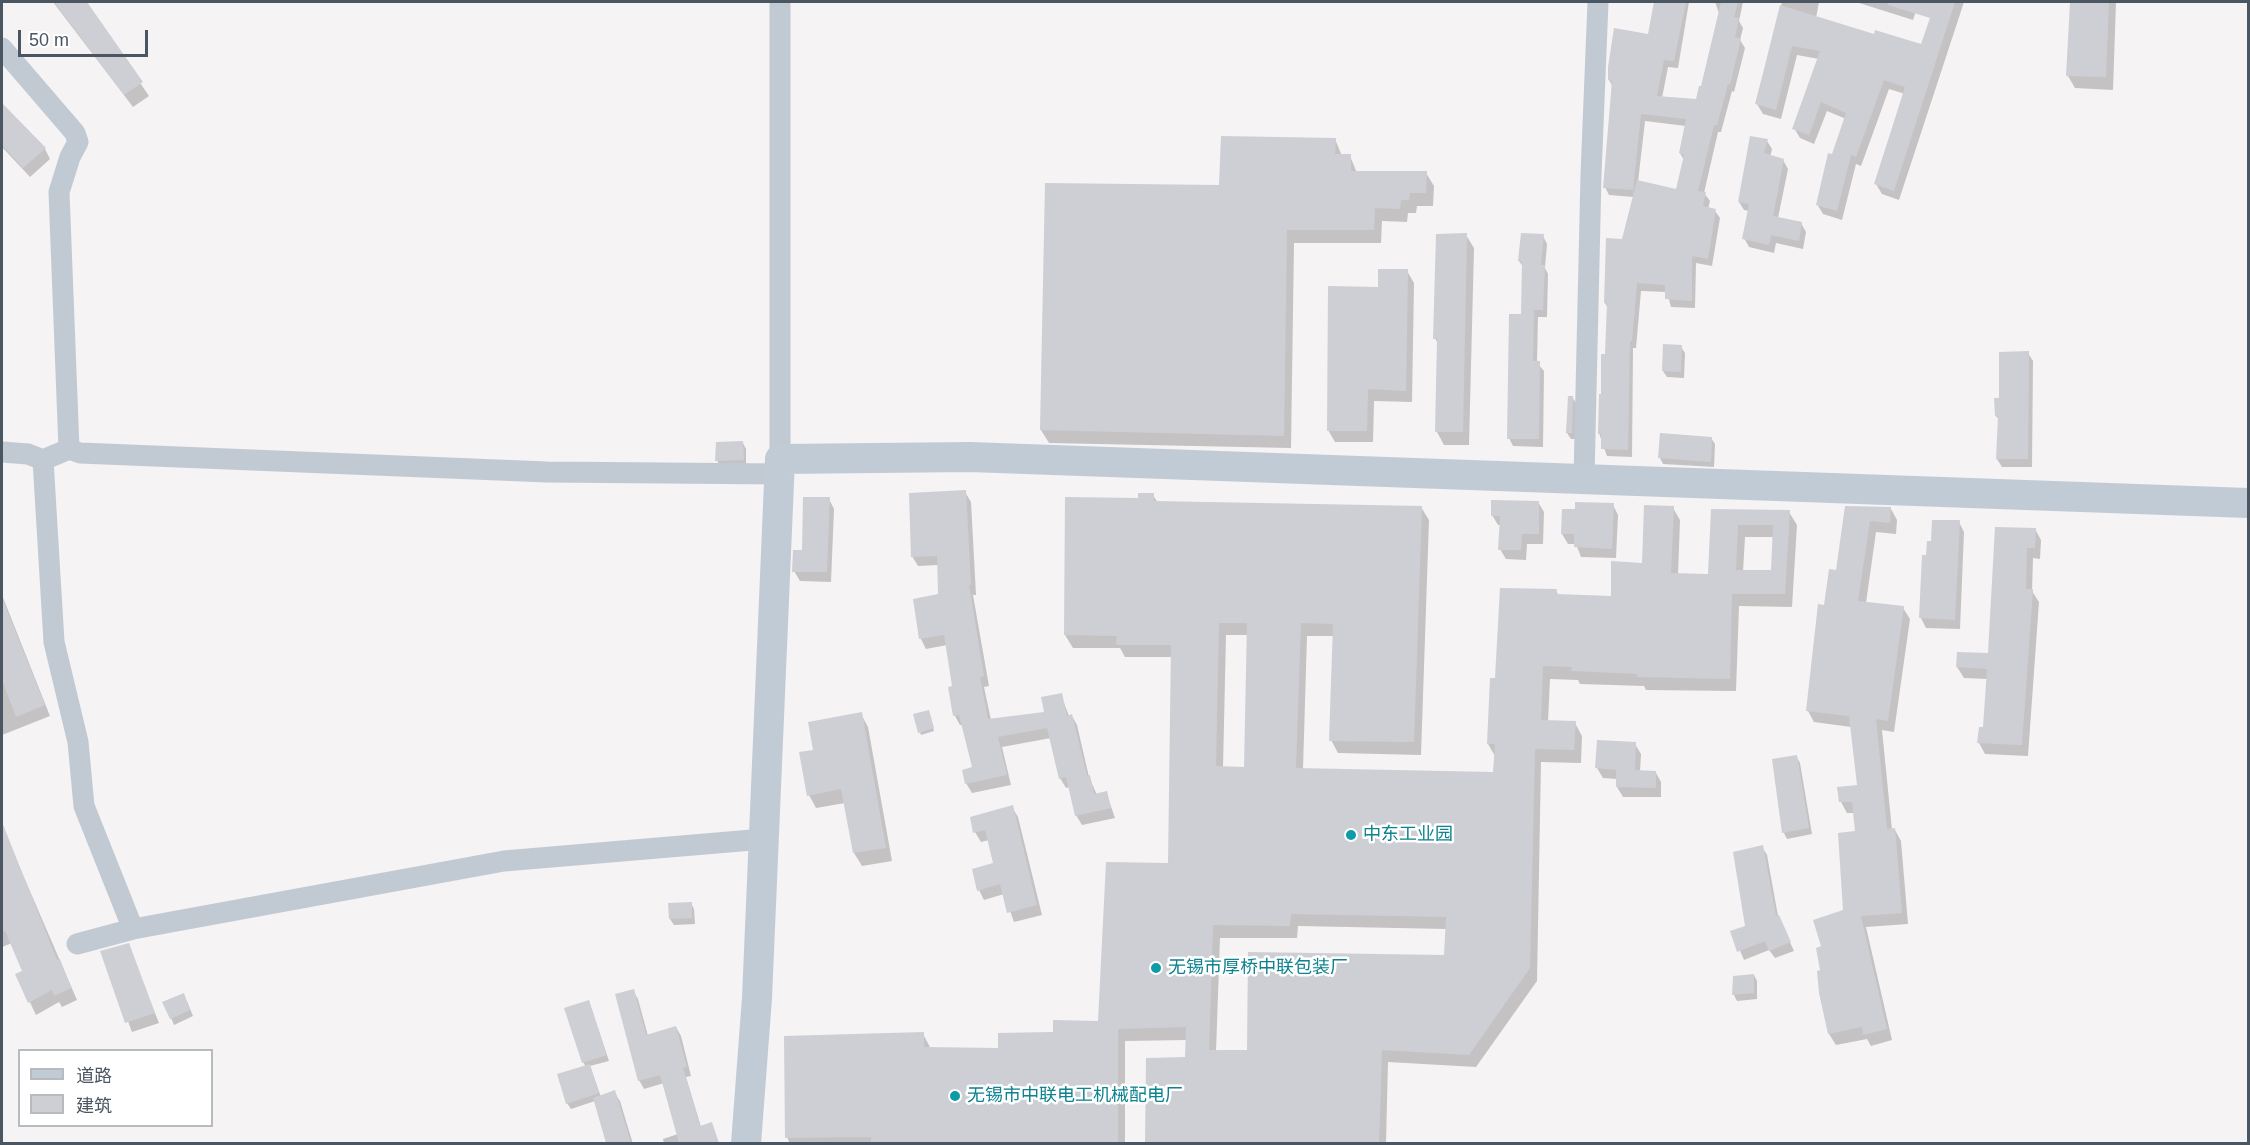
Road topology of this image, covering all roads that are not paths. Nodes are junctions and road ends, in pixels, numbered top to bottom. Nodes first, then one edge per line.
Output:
1 (780, 2) edge
2 (1598, 2) edge
3 (2, 48) edge
4 (69, 449) junction
5 (2, 452) edge
6 (43, 460) junction
7 (780, 466) junction
8 (1584, 478) junction
9 (2248, 503) edge
10 (764, 838) junction
11 (133, 929) junction
12 (77, 944) dead end
13 (746, 1143) edge

1 - 7 street
2 - 8 street
3 - 4 street
4 - 6 street
4 - 7 street
5 - 6 street
6 - 11 street
7 - 8 street
7 - 10 street
8 - 9 street
10 - 11 street
10 - 13 street
11 - 12 street

